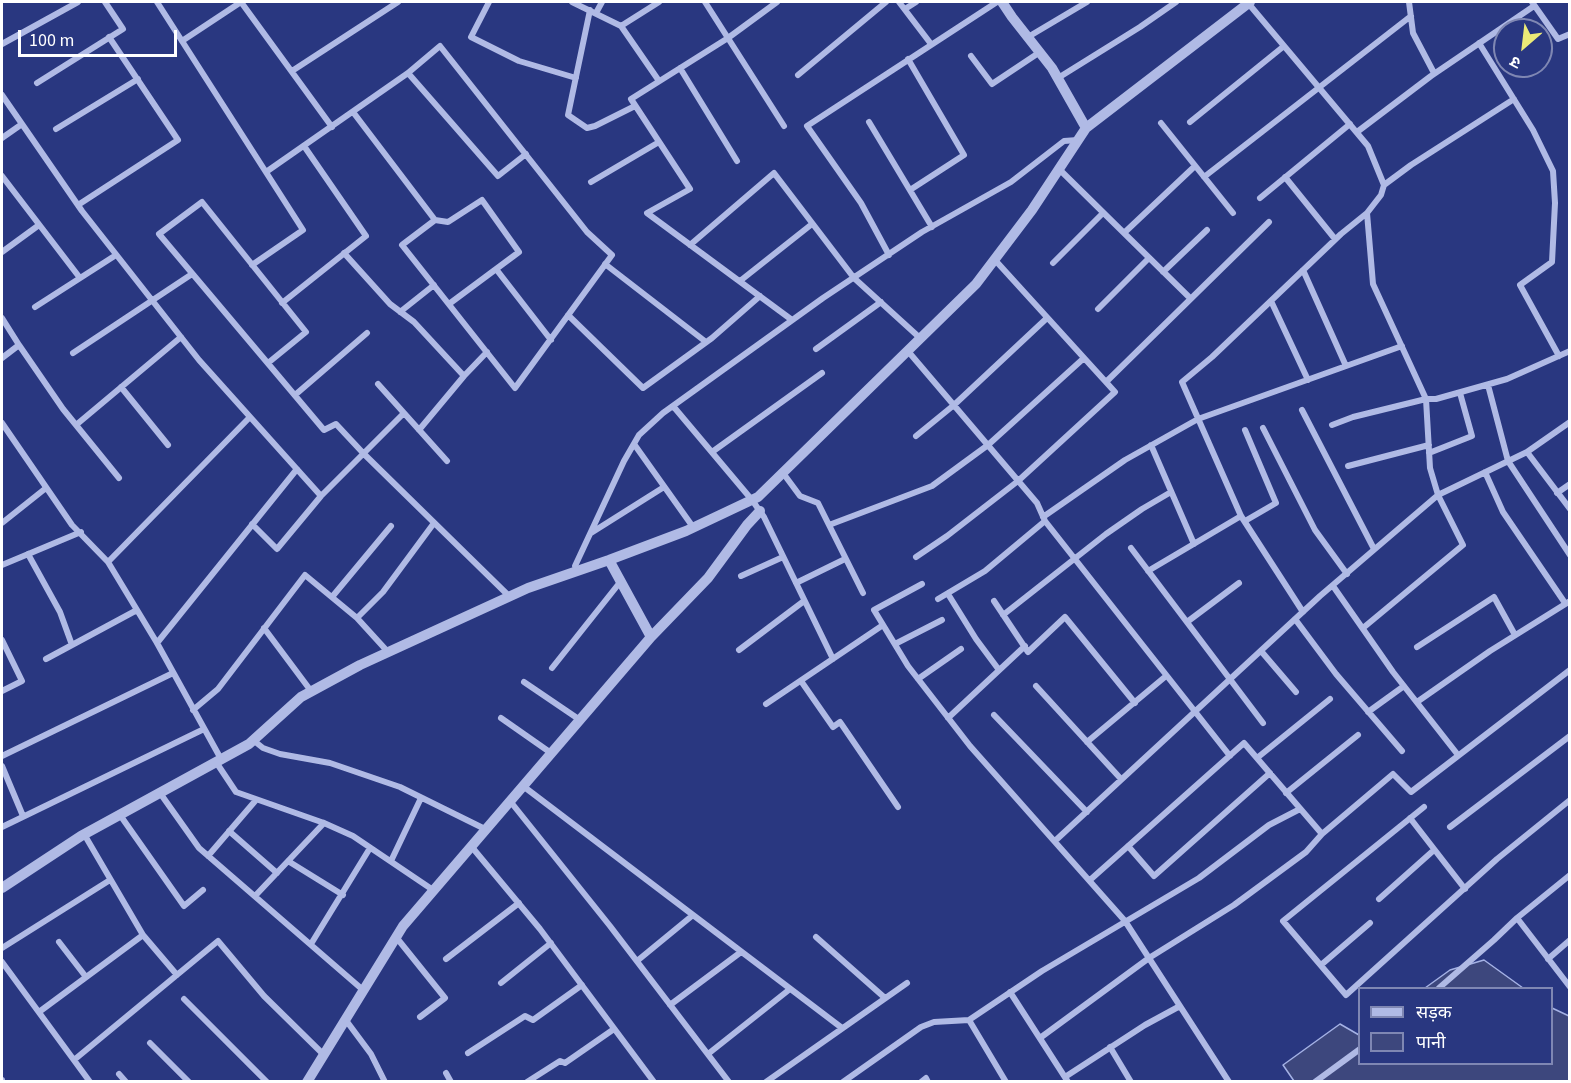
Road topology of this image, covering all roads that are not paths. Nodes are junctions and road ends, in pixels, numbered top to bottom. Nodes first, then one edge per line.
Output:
1 (78, 2) edge
2 (105, 2) edge
3 (157, 2) edge
4 (241, 2) edge
5 (398, 2) edge
6 (489, 2) edge
7 (572, 2) edge
8 (602, 2) edge
9 (659, 2) edge
10 (705, 2) edge
11 (777, 2) edge
12 (886, 2) edge
13 (899, 2) edge
14 (916, 2) edge
15 (997, 2) edge
16 (1002, 2) edge
17 (1087, 2) edge
18 (1176, 2) edge
19 (1249, 2) edge
20 (1409, 2) edge
21 (1533, 4) edge
22 (905, 9) junction
23 (593, 12) junction
24 (1411, 16) junction
25 (621, 26) junction
26 (1569, 34) edge
27 (109, 37) junction
28 (1028, 37) junction
29 (728, 38) junction
30 (182, 41) junction
31 (1479, 43) junction
32 (2, 44) edge
33 (931, 44) junction
34 (1284, 46) junction
35 (1040, 52) junction
36 (971, 56) dead end
37 (908, 59) junction
38 (680, 68) junction
39 (292, 71) junction
40 (408, 73) junction
41 (1434, 73) junction
42 (798, 75) dead end
43 (576, 78) junction
44 (1058, 78) junction
45 (138, 79) junction
46 (659, 81) junction
47 (37, 83) dead end
48 (1319, 87) junction
49 (2, 95) edge
50 (1514, 99) junction
51 (635, 106) junction
52 (353, 112) junction
53 (869, 122) dead end
54 (1190, 122) dead end
55 (1161, 123) dead end
56 (22, 124) junction
57 (1350, 124) junction
58 (784, 126) dead end
59 (332, 127) junction
60 (1086, 128) junction
61 (56, 129) dead end
62 (1357, 132) junction
63 (2, 138) edge
64 (1078, 140) junction
65 (659, 142) junction
66 (304, 146) junction
67 (526, 154) junction
68 (737, 161) dead end
69 (1195, 166) junction
70 (1059, 169) junction
71 (266, 172) junction
72 (2, 176) edge
73 (1204, 177) junction
74 (1285, 177) junction
75 (591, 182) dead end
76 (1384, 185) junction
77 (910, 190) junction
78 (1260, 198) dead end
79 (78, 205) junction
80 (1103, 213) junction
81 (1233, 213) dead end
82 (1367, 213) junction
83 (435, 220) junction
84 (1269, 222) dead end
85 (812, 224) junction
86 (39, 225) junction
87 (932, 226) junction
88 (1207, 230) dead end
89 (1124, 233) junction
90 (1335, 239) junction
91 (690, 245) junction
92 (2, 252) edge
93 (344, 253) junction
94 (116, 255) junction
95 (888, 255) junction
96 (1149, 258) junction
97 (994, 260) junction
98 (1053, 262) dead end
99 (605, 264) junction
100 (252, 265) junction
101 (496, 269) junction
102 (1303, 270) junction
103 (1163, 272) junction
104 (192, 274) junction
105 (80, 278) junction
106 (854, 278) junction
107 (740, 281) junction
108 (434, 285) junction
109 (760, 296) junction
110 (1190, 298) junction
111 (152, 300) junction
112 (1271, 301) junction
113 (880, 302) junction
114 (282, 303) junction
115 (449, 304) junction
116 (34, 307) dead end
117 (1098, 309) dead end
118 (400, 312) junction
119 (568, 315) junction
120 (2, 318) edge
121 (1047, 318) junction
122 (792, 320) junction
123 (367, 333) dead end
124 (181, 338) junction
125 (920, 338) junction
126 (551, 340) junction
127 (706, 342) junction
128 (19, 345) junction
129 (1402, 346) junction
130 (816, 348) dead end
131 (908, 350) junction
132 (1569, 351) edge
133 (487, 352) junction
134 (73, 353) dead end
135 (1558, 356) junction
136 (2, 358) edge
137 (1084, 358) junction
138 (268, 363) junction
139 (1346, 366) junction
140 (822, 373) dead end
141 (464, 376) junction
142 (1308, 380) junction
143 (1106, 382) junction
144 (378, 384) dead end
145 (1488, 385) junction
146 (121, 387) junction
147 (1460, 393) junction
148 (295, 395) junction
149 (1426, 399) junction
150 (954, 405) junction
151 (673, 406) junction
152 (1302, 410) dead end
153 (404, 413) junction
154 (250, 417) junction
155 (1198, 419) junction
156 (1569, 422) edge
157 (2, 423) edge
158 (76, 425) junction
159 (1332, 425) dead end
160 (1263, 428) dead end
161 (419, 430) junction
162 (1245, 430) dead end
163 (916, 436) dead end
164 (634, 444) junction
165 (168, 445) dead end
166 (988, 445) junction
167 (1151, 445) junction
168 (1429, 445) junction
169 (712, 452) junction
170 (1527, 452) junction
171 (1429, 453) junction
172 (364, 454) junction
173 (447, 461) dead end
174 (1508, 461) junction
175 (1348, 466) dead end
176 (297, 469) junction
177 (1485, 472) junction
178 (783, 473) junction
179 (119, 478) dead end
180 (1018, 481) junction
181 (1569, 484) edge
182 (664, 487) junction
183 (46, 488) junction
184 (1171, 492) junction
185 (1557, 493) junction
186 (1438, 495) junction
187 (321, 496) junction
188 (752, 500) junction
189 (1569, 509) edge
190 (760, 511) junction
191 (1243, 518) junction
192 (1044, 519) junction
193 (2, 523) edge
194 (434, 523) junction
195 (252, 524) junction
196 (829, 525) junction
197 (391, 526) dead end
198 (693, 528) junction
199 (81, 532) junction
200 (591, 533) junction
201 (1194, 544) junction
202 (1131, 548) dead end
203 (1374, 549) junction
204 (28, 554) junction
205 (1569, 555) edge
206 (783, 557) junction
207 (916, 557) dead end
208 (846, 559) junction
209 (609, 560) junction
210 (1075, 560) junction
211 (108, 562) junction
212 (2, 565) edge
213 (578, 571) junction
214 (1148, 571) junction
215 (1347, 574) junction
216 (741, 576) dead end
217 (621, 581) junction
218 (796, 583) junction
219 (1239, 583) dead end
220 (922, 584) dead end
221 (1332, 586) junction
222 (863, 593) dead end
223 (948, 594) junction
224 (332, 597) junction
225 (510, 597) junction
226 (938, 599) dead end
227 (804, 601) junction
228 (994, 601) dead end
229 (1567, 602) edge
230 (137, 610) junction
231 (1303, 612) junction
232 (1003, 615) junction
233 (357, 618) junction
234 (1295, 619) junction
235 (942, 620) dead end
236 (1187, 622) junction
237 (883, 625) junction
238 (264, 628) junction
239 (1363, 628) junction
240 (1515, 635) junction
241 (651, 637) junction
242 (2, 640) edge
243 (157, 644) junction
244 (895, 644) junction
245 (72, 645) junction
246 (1025, 646) junction
247 (1417, 648) dead end
248 (739, 650) dead end
249 (961, 650) dead end
250 (1261, 651) junction
251 (388, 652) junction
252 (46, 658) dead end
253 (833, 659) junction
254 (552, 668) dead end
255 (999, 670) junction
256 (1569, 670) edge
257 (173, 673) junction
258 (1166, 676) junction
259 (918, 679) junction
260 (1230, 680) junction
261 (801, 681) junction
262 (524, 682) dead end
263 (1036, 686) dead end
264 (1404, 686) junction
265 (2, 691) edge
266 (311, 691) junction
267 (1296, 692) dead end
268 (1330, 699) dead end
269 (1417, 702) junction
270 (1135, 703) junction
271 (766, 704) dead end
272 (193, 710) junction
273 (1194, 712) junction
274 (1368, 712) junction
275 (994, 715) dead end
276 (501, 718) dead end
277 (948, 718) junction
278 (580, 720) junction
279 (1263, 723) dead end
280 (204, 729) junction
281 (1358, 735) dead end
282 (1569, 736) edge
283 (253, 740) junction
284 (1087, 742) junction
285 (1402, 751) dead end
286 (551, 753) junction
287 (1458, 755) junction
288 (2, 756) edge
289 (1230, 756) junction
290 (1257, 758) junction
291 (218, 761) junction
292 (2, 766) edge
293 (1270, 773) junction
294 (1121, 779) junction
295 (523, 786) junction
296 (160, 793) junction
297 (1286, 793) junction
298 (421, 798) junction
299 (256, 800) junction
300 (1569, 800) edge
301 (510, 801) junction
302 (898, 807) dead end
303 (1424, 807) dead end
304 (1300, 809) junction
305 (1087, 812) junction
306 (120, 815) junction
307 (23, 816) junction
308 (1410, 818) junction
309 (324, 823) junction
310 (2, 827) edge
311 (1450, 827) dead end
312 (485, 829) junction
313 (229, 831) junction
314 (84, 834) junction
315 (1322, 834) junction
316 (1056, 840) junction
317 (471, 846) junction
318 (1128, 846) junction
319 (370, 848) junction
320 (1434, 850) junction
321 (208, 856) junction
322 (288, 861) junction
323 (391, 861) junction
324 (277, 873) junction
325 (1569, 875) edge
326 (110, 880) junction
327 (1090, 880) junction
328 (2, 888) edge
329 (1464, 889) junction
330 (202, 890) dead end
331 (433, 890) junction
332 (343, 895) junction
333 (255, 896) junction
334 (1379, 899) dead end
335 (519, 903) junction
336 (693, 915) junction
337 (1517, 918) junction
338 (1125, 921) junction
339 (1370, 924) dead end
340 (142, 935) junction
341 (396, 937) junction
342 (816, 937) dead end
343 (1569, 940) edge
344 (59, 942) dead end
345 (551, 943) junction
346 (311, 944) junction
347 (2, 948) edge
348 (741, 952) junction
349 (1149, 958) junction
350 (1548, 958) junction
351 (446, 959) dead end
352 (637, 961) junction
353 (2, 962) edge
354 (1321, 965) junction
355 (8, 971) junction
356 (177, 975) junction
357 (2, 976) edge
358 (86, 977) junction
359 (501, 983) dead end
360 (907, 983) dead end
361 (582, 984) junction
362 (1440, 987) edge
363 (1569, 987) edge
364 (790, 989) junction
365 (363, 990) junction
366 (1011, 992) junction
367 (885, 998) junction
368 (184, 999) dead end
369 (670, 1005) junction
370 (1180, 1006) junction
371 (39, 1012) junction
372 (420, 1017) dead end
373 (345, 1019) junction
374 (969, 1020) junction
375 (842, 1028) junction
376 (614, 1029) junction
377 (1040, 1038) junction
378 (150, 1043) dead end
379 (1110, 1047) junction
380 (1358, 1050) edge
381 (468, 1053) dead end
382 (323, 1054) junction
383 (708, 1054) junction
384 (74, 1060) junction
385 (118, 1074) dead end
386 (446, 1074) dead end
387 (1067, 1079) edge
388 (650, 1080) edge
389 (90, 1082) edge
390 (126, 1082) edge
391 (189, 1082) edge
392 (267, 1082) edge
393 (307, 1082) edge
394 (385, 1082) edge
395 (451, 1082) edge
396 (527, 1082) edge
397 (729, 1082) edge
398 (766, 1082) edge
399 (843, 1082) edge
400 (921, 1082) edge
401 (928, 1082) edge
402 (1006, 1082) edge
403 (1131, 1082) edge
404 (1229, 1082) edge
405 (1315, 1082) edge

1 - 32 street
2 - 27 street
3 - 30 street
4 - 30 street
4 - 39 street
5 - 39 street
6 - 43 street
7 - 23 street
8 - 23 street
9 - 25 street
10 - 29 street
11 - 29 street
12 - 42 street
13 - 22 street
14 - 22 street
15 - 33 street
16 - 28 street
17 - 28 street
18 - 44 street
19 - 34 street
19 - 60 street
20 - 24 street
21 - 26 street
21 - 31 street
22 - 33 street
23 - 25 street
23 - 43 street
24 - 41 street
24 - 48 street
25 - 46 street
27 - 45 street
27 - 47 street
28 - 35 street
29 - 38 street
29 - 58 street
30 - 71 street
31 - 41 street
31 - 50 street
33 - 37 street
34 - 48 street
34 - 54 street
35 - 36 street
35 - 44 street
37 - 77 street
37 - 95 street
38 - 46 street
38 - 68 street
39 - 59 street
40 - 52 street
40 - 67 street
40 - 67 street
41 - 62 street
43 - 51 street
44 - 60 street
45 - 61 street
45 - 79 street
46 - 51 street
48 - 57 street
48 - 73 street
49 - 56 street
50 - 76 street
50 - 135 street
51 - 65 street
52 - 59 street
52 - 83 street
53 - 77 street
55 - 69 street
56 - 63 street
56 - 79 street
57 - 62 street
57 - 74 street
59 - 66 street
60 - 64 street
62 - 76 street
64 - 70 street
64 - 87 street
65 - 75 street
65 - 91 street
66 - 71 street
66 - 93 street
67 - 99 street
69 - 73 street
69 - 89 street
70 - 80 street
70 - 97 street
71 - 100 street
72 - 86 street
73 - 81 street
74 - 78 street
74 - 90 street
76 - 82 street
77 - 87 street
79 - 94 street
80 - 89 street
80 - 98 street
82 - 90 street
82 - 129 street
83 - 101 street
83 - 108 street
84 - 110 street
85 - 91 street
85 - 106 street
85 - 107 street
86 - 92 street
86 - 105 street
87 - 95 street
88 - 103 street
89 - 96 street
90 - 102 street
91 - 107 street
93 - 114 street
93 - 118 street
94 - 105 street
94 - 111 street
95 - 106 street
96 - 103 street
96 - 117 street
97 - 121 street
97 - 125 street
99 - 119 street
99 - 127 street
100 - 104 street
100 - 114 street
101 - 115 street
101 - 126 street
102 - 112 street
102 - 139 street
103 - 110 street
104 - 111 street
104 - 138 street
105 - 116 street
106 - 113 street
106 - 122 street
107 - 109 street
108 - 115 street
108 - 118 street
109 - 122 street
109 - 127 street
110 - 143 street
111 - 124 street
111 - 134 street
112 - 142 street
112 - 155 street
113 - 125 street
113 - 130 street
114 - 138 street
115 - 133 street
118 - 141 street
119 - 126 street
119 - 127 street
120 - 128 street
121 - 137 street
121 - 150 street
122 - 151 street
123 - 148 street
124 - 146 street
124 - 154 street
125 - 131 street
126 - 133 street
128 - 136 street
128 - 158 street
129 - 139 street
129 - 149 street
131 - 150 street
131 - 178 street
132 - 135 street
133 - 141 street
135 - 145 street
137 - 143 street
137 - 166 street
138 - 148 street
139 - 142 street
140 - 169 street
141 - 161 street
142 - 155 street
143 - 180 street
144 - 153 street
145 - 147 street
145 - 174 street
146 - 158 street
146 - 165 street
147 - 149 street
147 - 171 street
148 - 172 street
149 - 159 street
149 - 168 street
150 - 163 street
150 - 166 street
151 - 164 street
151 - 169 street
152 - 203 street
153 - 161 street
153 - 172 street
154 - 176 street
154 - 211 street
155 - 167 street
155 - 191 street
156 - 170 street
157 - 183 street
158 - 179 street
160 - 215 street
161 - 173 street
162 - 191 street
164 - 182 street
164 - 200 street
166 - 180 street
166 - 196 street
167 - 184 street
167 - 192 street
168 - 171 street
168 - 175 street
169 - 188 street
170 - 174 street
170 - 185 street
171 - 186 street
172 - 187 street
172 - 194 street
174 - 177 street
174 - 205 street
176 - 187 street
176 - 195 street
177 - 186 street
177 - 229 street
178 - 188 street
178 - 196 street
180 - 192 street
180 - 207 street
181 - 185 street
182 - 198 street
182 - 200 street
183 - 193 street
183 - 199 street
184 - 201 street
184 - 210 street
185 - 189 street
186 - 203 street
186 - 239 street
187 - 195 street
188 - 190 street
188 - 198 street
190 - 206 street
190 - 241 street
191 - 201 street
191 - 231 street
192 - 210 street
192 - 223 street
194 - 225 street
194 - 233 street
195 - 243 street
196 - 208 street
197 - 224 street
198 - 209 street
199 - 204 street
199 - 211 street
200 - 213 street
201 - 214 street
202 - 214 street
203 - 215 street
204 - 212 street
204 - 245 street
206 - 216 street
206 - 218 street
208 - 218 street
208 - 222 street
209 - 213 street
209 - 217 street
210 - 232 street
210 - 258 street
211 - 230 street
213 - 225 street
214 - 236 street
215 - 221 street
217 - 241 street
217 - 254 street
218 - 227 street
219 - 236 street
220 - 237 street
221 - 231 street
221 - 239 street
223 - 226 street
223 - 255 street
224 - 233 street
224 - 238 street
225 - 251 street
227 - 248 street
227 - 253 street
228 - 232 street
229 - 240 street
230 - 243 street
230 - 245 street
231 - 234 street
232 - 246 street
233 - 251 street
234 - 250 street
234 - 274 street
235 - 244 street
236 - 260 street
237 - 244 street
237 - 253 street
238 - 266 street
238 - 272 street
239 - 264 street
240 - 247 street
240 - 269 street
241 - 278 street
242 - 265 street
243 - 257 street
244 - 259 street
245 - 252 street
246 - 255 street
246 - 270 street
249 - 259 street
250 - 260 street
250 - 267 street
251 - 266 street
253 - 261 street
255 - 277 street
256 - 287 street
257 - 272 street
257 - 288 street
258 - 270 street
258 - 273 street
259 - 277 street
260 - 273 street
260 - 279 street
261 - 271 street
261 - 302 street
262 - 278 street
263 - 284 street
264 - 269 street
264 - 274 street
266 - 283 street
268 - 290 street
269 - 287 street
270 - 284 street
272 - 280 street
273 - 289 street
273 - 294 street
274 - 285 street
275 - 305 street
276 - 286 street
277 - 316 street
278 - 286 street
280 - 291 street
280 - 307 street
281 - 297 street
282 - 311 street
283 - 291 street
283 - 298 street
284 - 294 street
286 - 295 street
287 - 315 street
289 - 290 street
289 - 318 street
290 - 293 street
291 - 296 street
291 - 299 street
292 - 307 street
293 - 297 street
293 - 318 street
294 - 305 street
295 - 301 street
295 - 336 street
296 - 306 street
296 - 321 street
297 - 304 street
298 - 312 street
298 - 323 street
299 - 309 street
299 - 313 street
300 - 329 street
301 - 312 street
301 - 352 street
303 - 308 street
304 - 315 street
304 - 338 street
305 - 316 street
306 - 314 street
306 - 330 street
307 - 310 street
308 - 320 street
308 - 354 street
309 - 319 street
309 - 322 street
312 - 317 street
313 - 321 street
313 - 324 street
314 - 326 street
314 - 328 street
315 - 349 street
316 - 327 street
317 - 331 street
317 - 335 street
318 - 327 street
319 - 323 street
319 - 332 street
320 - 329 street
320 - 334 street
321 - 333 street
322 - 324 street
322 - 332 street
323 - 331 street
324 - 333 street
325 - 337 street
326 - 340 street
326 - 347 street
327 - 338 street
329 - 354 street
331 - 341 street
332 - 346 street
333 - 346 street
335 - 345 street
335 - 351 street
336 - 348 street
336 - 352 street
337 - 350 street
337 - 362 street
338 - 349 street
338 - 366 street
339 - 354 street
340 - 356 street
340 - 358 street
341 - 365 street
341 - 372 street
342 - 367 street
343 - 350 street
344 - 358 street
345 - 359 street
345 - 361 street
346 - 365 street
348 - 364 street
348 - 369 street
349 - 370 street
349 - 377 street
350 - 363 street
352 - 369 street
353 - 355 street
355 - 357 street
355 - 371 street
356 - 382 street
356 - 384 street
358 - 371 street
360 - 367 street
361 - 376 street
361 - 381 street
364 - 375 street
364 - 383 street
365 - 373 street
366 - 374 street
366 - 377 street
367 - 375 street
368 - 392 street
369 - 383 street
370 - 379 street
370 - 404 street
371 - 384 street
373 - 382 street
373 - 394 street
374 - 399 street
374 - 402 street
375 - 398 street
376 - 388 street
376 - 396 street
377 - 387 street
378 - 391 street
379 - 387 street
379 - 403 street
380 - 405 street
382 - 393 street
383 - 397 street
384 - 389 street
385 - 390 street
386 - 395 street
400 - 401 street

